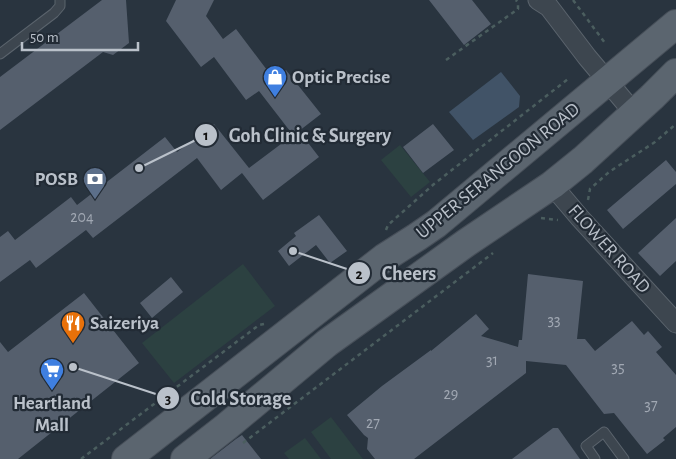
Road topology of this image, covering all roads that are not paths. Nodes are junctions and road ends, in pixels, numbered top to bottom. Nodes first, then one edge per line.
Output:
1 (60, 0) edge
2 (545, 2) edge
3 (676, 24) edge
4 (0, 54) edge
5 (676, 73) edge
6 (608, 81) junction
7 (634, 112) junction
8 (552, 185) junction
9 (673, 313) edge
10 (126, 459) edge
11 (186, 459) edge
12 (595, 459) edge
13 (624, 459) edge

1 - 4 lane
2 - 6 street
3 - 6 main road, UPPER SERANGOON ROAD
5 - 7 main road, UPPER SERANGOON ROAD
6 - 7 street
6 - 10 main road, UPPER SERANGOON ROAD
7 - 8 main road, UPPER SERANGOON ROAD
8 - 9 street, FLOWER ROAD
8 - 11 main road, UPPER SERANGOON ROAD
12 - 13 lane

